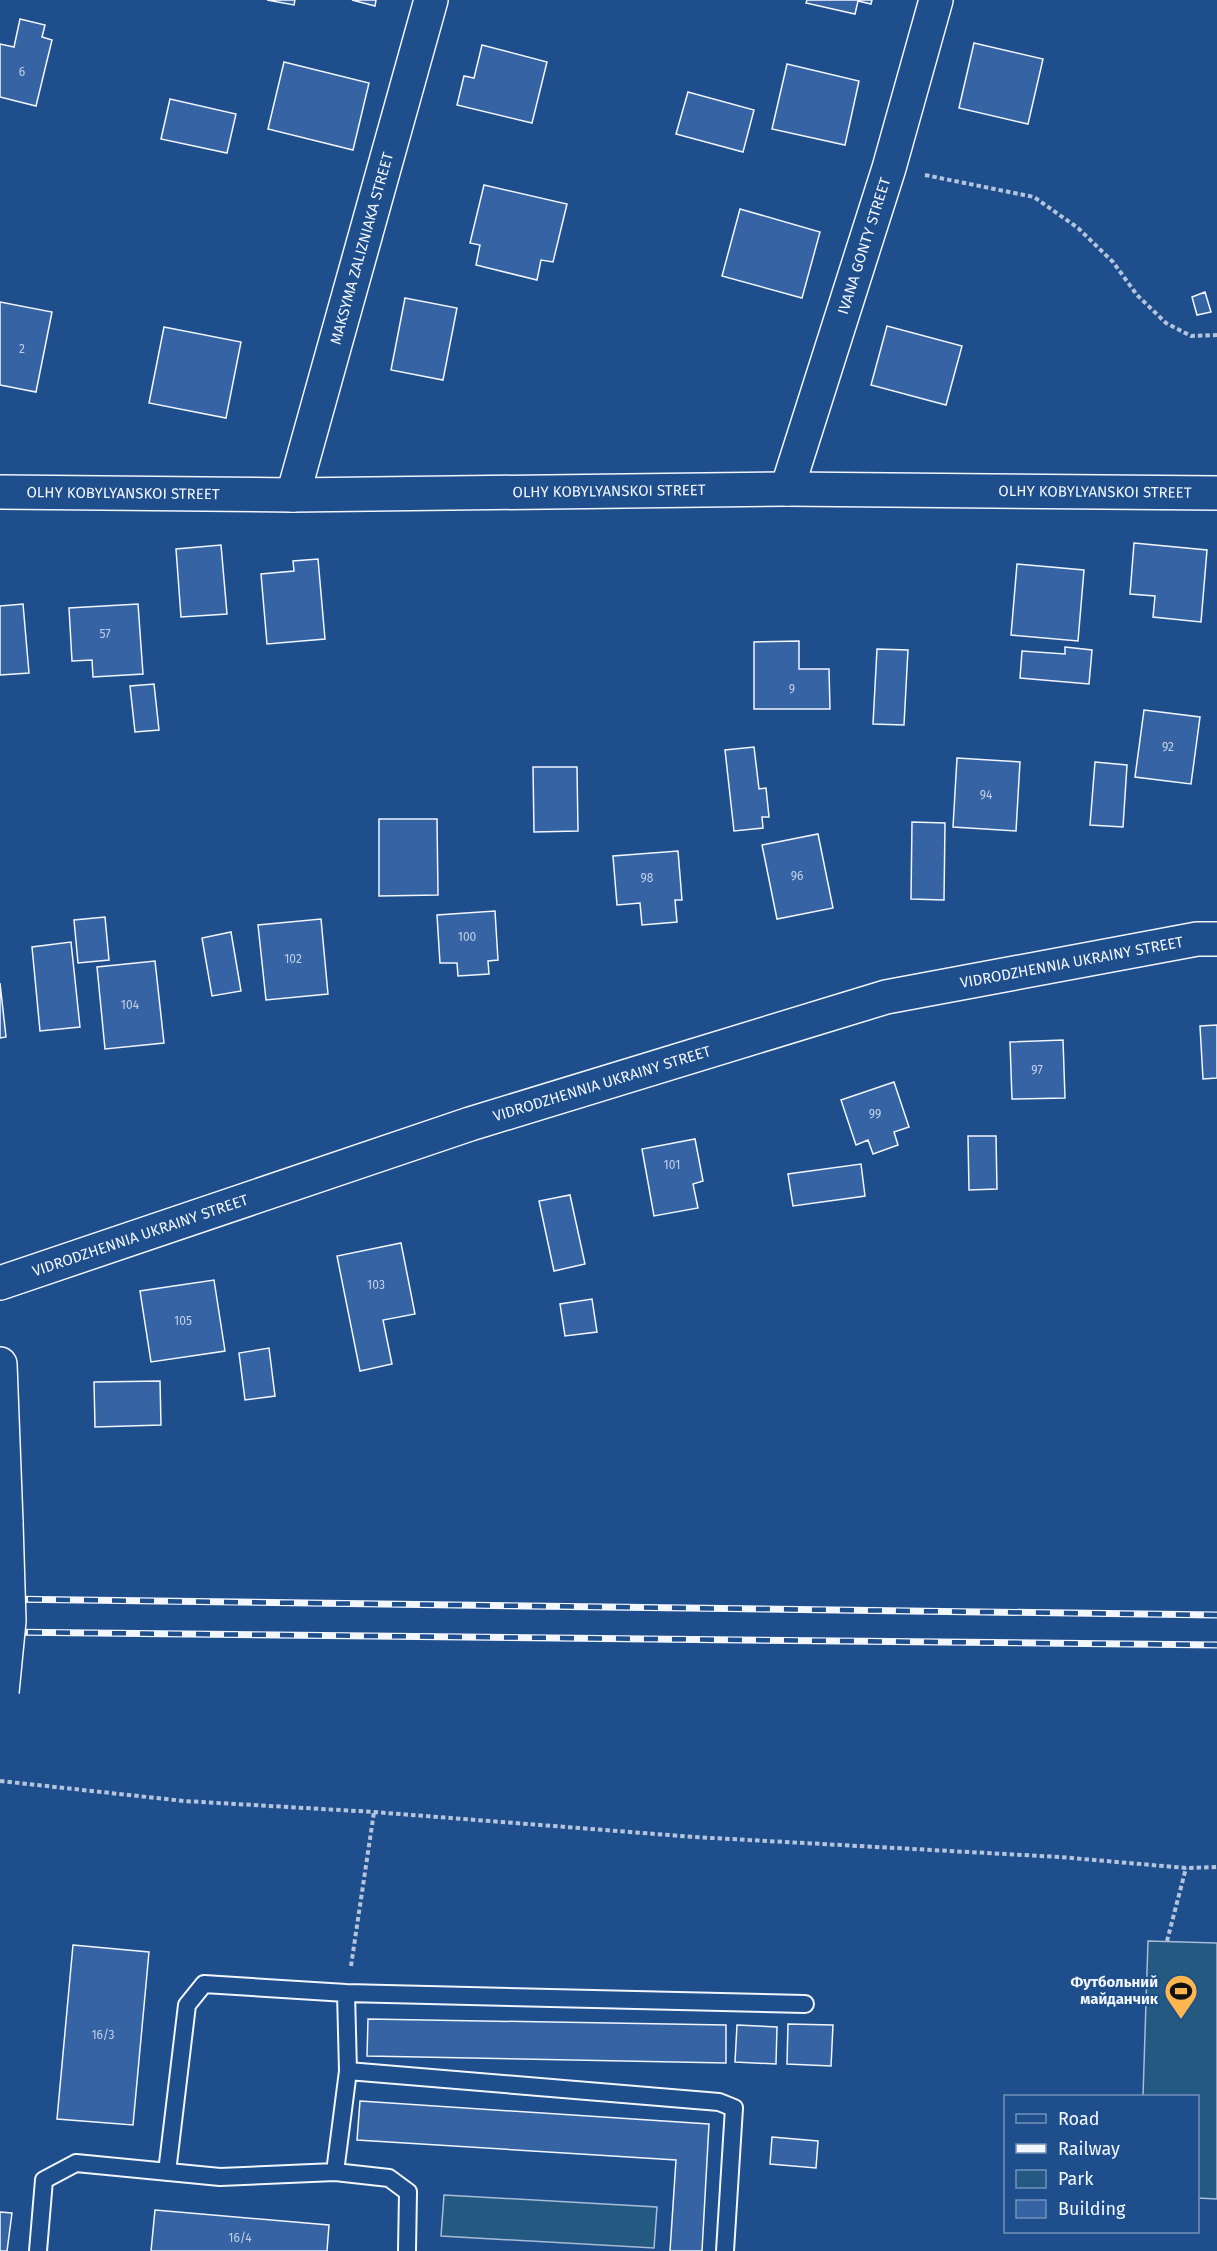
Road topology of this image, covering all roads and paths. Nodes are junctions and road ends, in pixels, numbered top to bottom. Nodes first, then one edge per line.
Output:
1 (431, 0) edge
2 (936, 0) edge
3 (889, 168) junction
4 (1217, 335) edge
5 (787, 489) junction
6 (0, 492) edge
7 (1217, 493) edge
8 (293, 495) junction
9 (1217, 939) edge
10 (0, 1283) edge
11 (0, 1364) edge
12 (1, 1695) edge
13 (0, 1781) edge
14 (374, 1812) junction
15 (1217, 1867) edge
16 (1186, 1868) junction
17 (1167, 1941) dead end
18 (346, 1993) junction
19 (805, 2004) dead end
20 (348, 2071) junction
21 (167, 2172) junction
22 (335, 2172) junction
23 (38, 2251) edge
24 (407, 2251) edge
25 (725, 2251) edge

1 - 8 street, MAKSYMA ZALIZNIAKA STREET
2 - 3 street, IVANA GONTY STREET
3 - 4 path
3 - 5 street, IVANA GONTY STREET
5 - 7 street, OLHY KOBYLYANSKOI STREET
5 - 8 street, OLHY KOBYLYANSKOI STREET
6 - 8 street, OLHY KOBYLYANSKOI STREET
9 - 10 street, VIDRODZHENNIA UKRAINY STREET
11 - 12 street, bridge
13 - 14 path
14 - 16 path
14 - 18 path
15 - 16 path
16 - 17 path
18 - 19 lane
18 - 20 lane
18 - 21 lane
20 - 22 lane
20 - 25 lane
21 - 22 lane
21 - 23 lane
22 - 24 lane

